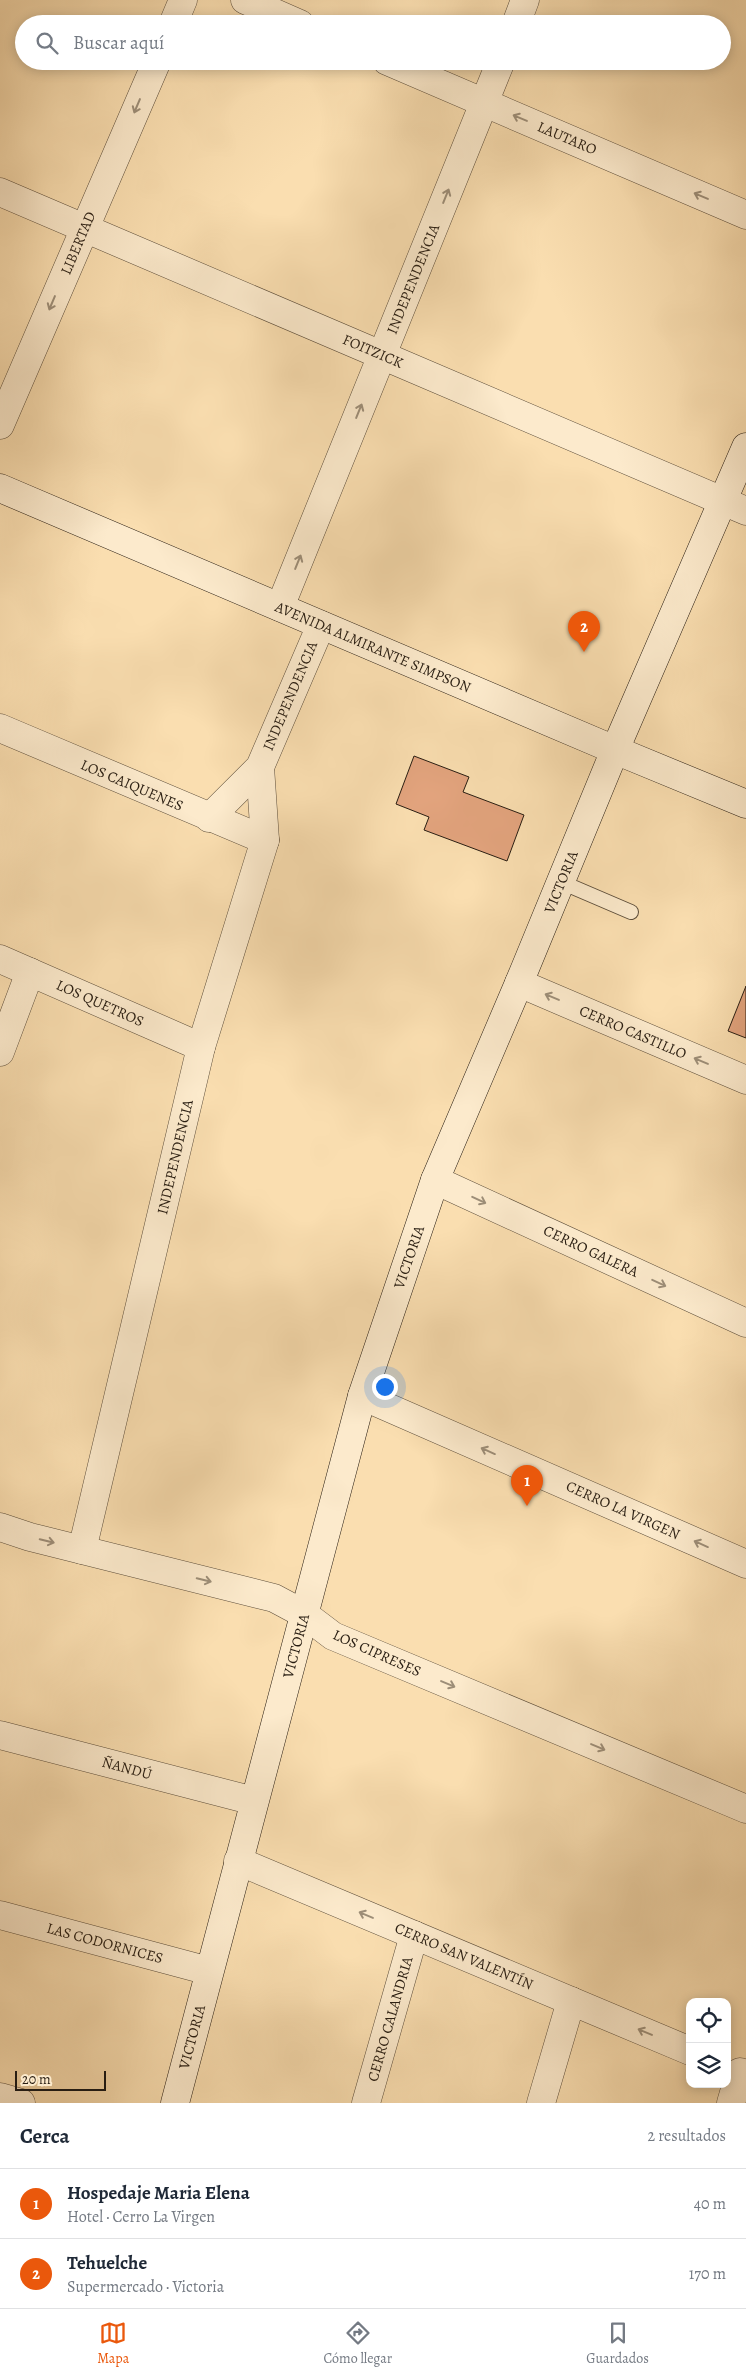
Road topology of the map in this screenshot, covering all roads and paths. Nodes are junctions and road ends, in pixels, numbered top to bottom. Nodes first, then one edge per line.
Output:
1 (183, 0) edge
2 (245, 0) edge
3 (526, 0) edge
4 (177, 15) edge
5 (279, 15) edge
6 (520, 15) edge
7 (153, 70) edge
8 (409, 70) edge
9 (497, 70) edge
10 (484, 103) junction
11 (0, 192) edge
12 (746, 215) edge
13 (85, 228) junction
14 (382, 355) junction
15 (0, 425) edge
16 (746, 447) edge
17 (0, 488) edge
18 (734, 506) edge
19 (280, 607) junction
20 (321, 625) junction
21 (0, 728) edge
22 (614, 750) junction
23 (260, 767) junction
24 (746, 804) edge
25 (209, 818) junction
26 (265, 840) junction
27 (561, 882) junction
28 (631, 912) dead end
29 (0, 958) edge
30 (30, 972) junction
31 (519, 983) junction
32 (201, 1047) junction
33 (0, 1052) edge
34 (746, 1080) edge
35 (435, 1180) junction
36 (746, 1323) edge
37 (362, 1396) junction
38 (0, 1526) edge
39 (82, 1550) junction
40 (746, 1564) edge
41 (304, 1614) junction
42 (0, 1735) edge
43 (254, 1801) junction
44 (746, 1809) edge
45 (238, 1861) junction
46 (0, 1915) edge
47 (414, 1935) junction
48 (209, 1971) junction
49 (571, 2001) junction
50 (686, 2049) edge
51 (738, 2072) edge
52 (0, 2097) edge
53 (21, 2103) edge
54 (175, 2103) edge
55 (366, 2103) edge
56 (541, 2103) edge
57 (732, 2103) edge

1 - 4 street
2 - 5 street
3 - 6 street
7 -> 13 street, LIBERTAD
8 - 10 street, LAUTARO
9 - 10 street, INDEPENDENCIA
12 -> 10 street, LAUTARO
14 -> 10 street, INDEPENDENCIA
11 - 13 street, FOITZICK
13 - 14 street, FOITZICK
13 -> 15 street, LIBERTAD
14 - 18 street, FOITZICK
19 -> 14 street, INDEPENDENCIA
16 - 18 street, VICTORIA
17 - 19 street, AVENIDA ALMIRANTE SIMPSON
18 - 22 street, VICTORIA
19 - 20 street, AVENIDA ALMIRANTE SIMPSON
20 - 22 street, AVENIDA ALMIRANTE SIMPSON
20 - 23 street, INDEPENDENCIA
21 - 25 street, LOS CAIQUENES
22 - 24 street, AVENIDA ALMIRANTE SIMPSON
22 - 27 street, VICTORIA
23 - 25 street, INDEPENDENCIA
23 - 26 street, INDEPENDENCIA
25 - 26 street, LOS CAIQUENES
26 - 32 street, INDEPENDENCIA
27 - 28 lane
27 - 31 street, VICTORIA
29 - 30 street, LOS QUETROS
30 - 32 street, LOS QUETROS
30 - 33 street
34 -> 31 street, CERRO CASTILLO
31 - 35 street, VICTORIA
32 - 39 street, INDEPENDENCIA
35 -> 36 street, CERRO GALERA
35 - 37 street, VICTORIA
40 -> 37 street, CERRO LA VIRGEN
37 - 41 street, VICTORIA
38 -> 39 street, LOS CIPRESES
39 -> 41 street, LOS CIPRESES
41 - 43 street, VICTORIA
41 -> 44 street, LOS CIPRESES
42 - 43 street, ÑANDÚ
43 - 45 street, VICTORIA
47 -> 45 street, CERRO SAN VALENTÍN
45 - 48 street, VICTORIA
46 - 48 street, LAS CODORNICES
47 - 49 street, CERRO SAN VALENTÍN
47 - 55 street, CERRO CALANDRIA
48 - 54 street, VICTORIA
50 -> 49 street, CERRO SAN VALENTÍN
49 - 56 street
51 - 57 street
52 - 53 street

